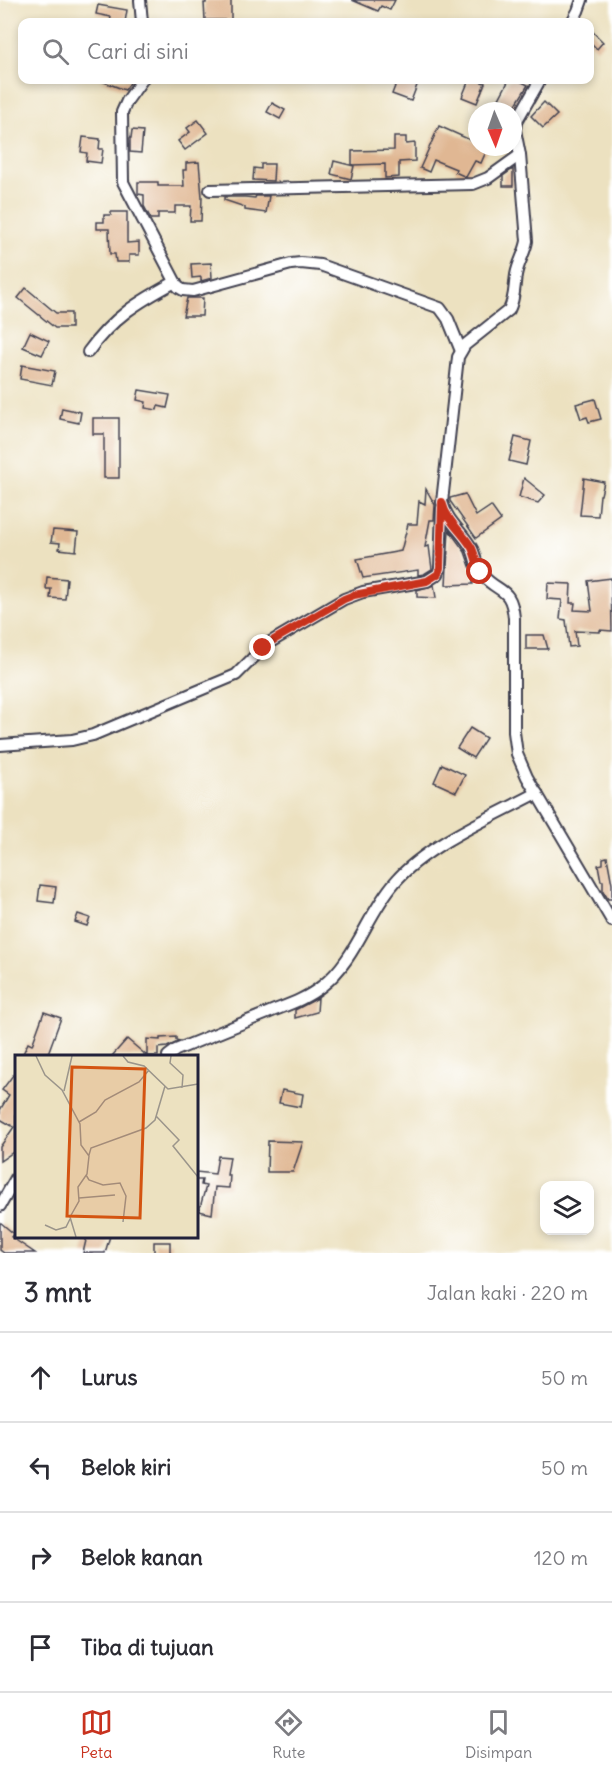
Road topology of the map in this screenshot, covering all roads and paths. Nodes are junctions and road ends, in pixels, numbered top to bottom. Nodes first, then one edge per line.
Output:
1 (140, 0) edge
2 (582, 0) edge
3 (142, 18) edge
4 (574, 18) edge
5 (139, 84) edge
6 (538, 84) edge
7 (522, 111) edge
8 (519, 156) edge
9 (520, 156) edge
10 (210, 190) dead end
11 (175, 282) junction
12 (461, 351) junction
13 (88, 352) dead end
14 (442, 502) junction
15 (0, 745) edge
16 (537, 793) junction
17 (612, 921) edge
18 (169, 1055) edge
19 (15, 1180) edge
20 (0, 1206) edge

1 - 3 street
2 - 4 street
5 - 11 street
6 - 7 street
8 - 10 street
9 - 12 street
11 - 12 street
11 - 13 street
12 - 14 street
14 - 15 street
14 - 16 street
16 - 17 street
16 - 18 street
19 - 20 street

